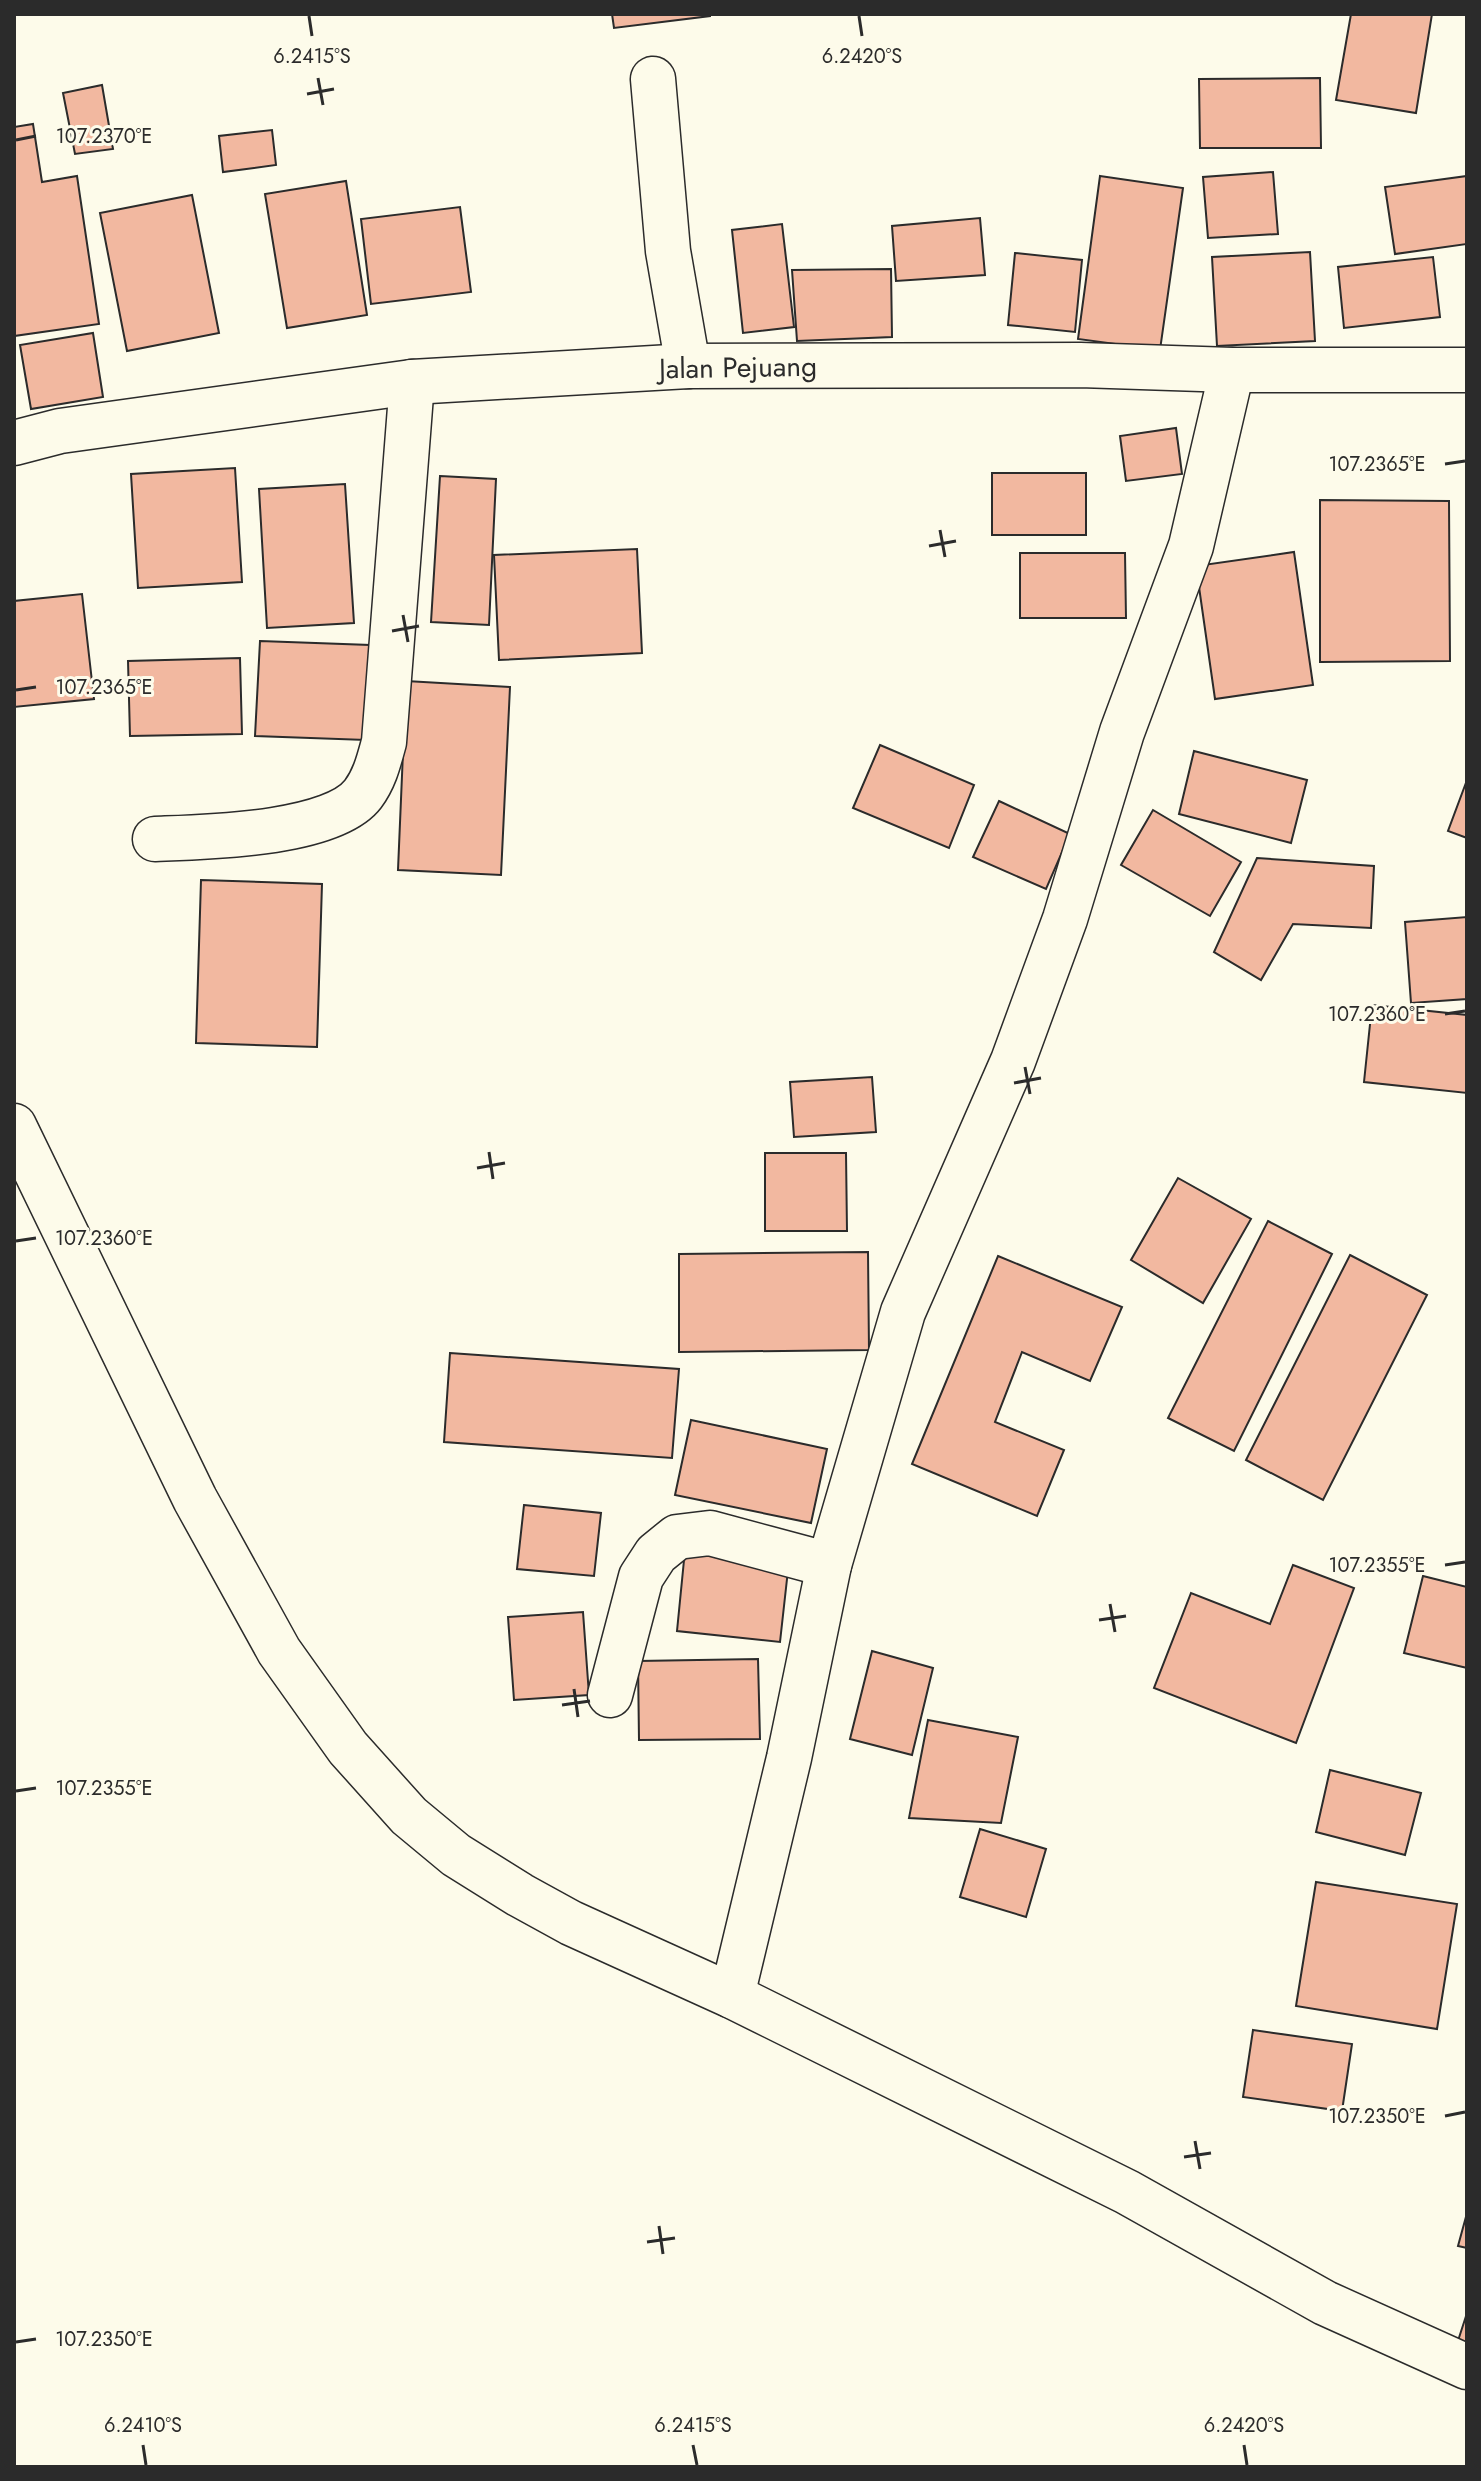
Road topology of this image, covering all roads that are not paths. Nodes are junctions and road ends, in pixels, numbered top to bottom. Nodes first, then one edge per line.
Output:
1 (653, 79) dead end
2 (688, 366) junction
3 (1232, 370) junction
4 (1467, 370) edge
5 (412, 382) junction
6 (14, 443) edge
7 (155, 839) dead end
8 (14, 1126) edge
9 (829, 1565) junction
10 (610, 1695) dead end
11 (732, 1996) junction
12 (1467, 2367) edge

1 - 2 street
2 - 3 street, Jalan Pejuang
2 - 5 street, Jalan Pejuang
3 - 4 street, Jalan Pejuang
3 - 9 street
5 - 6 street, Jalan Pejuang
5 - 7 street
8 - 11 street
9 - 10 street
9 - 11 street
11 - 12 street

